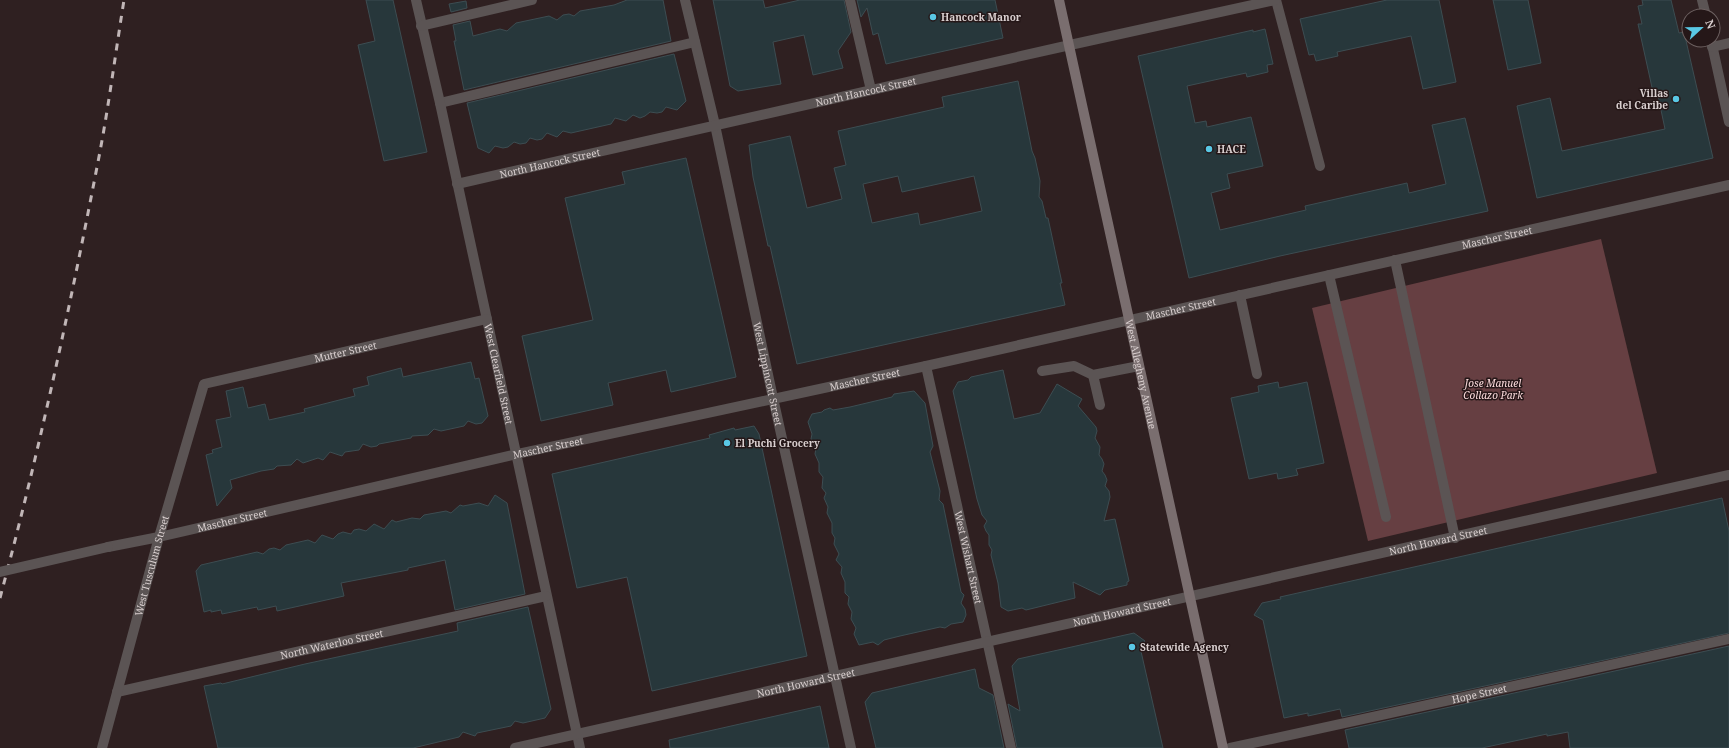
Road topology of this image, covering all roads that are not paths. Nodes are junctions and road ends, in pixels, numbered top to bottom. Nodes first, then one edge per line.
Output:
1 (416, 0) edge
2 (532, 0) edge
3 (685, 0) edge
4 (850, 0) edge
5 (1059, 0) edge
6 (1276, 0) edge
7 (421, 26) junction
8 (695, 42) junction
9 (1070, 45) junction
10 (1713, 48) edge
11 (871, 90) junction
12 (440, 103) junction
13 (1729, 122) edge
14 (715, 125) junction
15 (1320, 166) dead end
16 (457, 184) junction
17 (1729, 185) edge
18 (1395, 260) junction
19 (1329, 275) junction
20 (1240, 295) junction
21 (487, 319) junction
22 (1129, 320) junction
23 (926, 366) junction
24 (1139, 366) junction
25 (1042, 371) dead end
26 (1257, 374) dead end
27 (1093, 375) junction
28 (204, 384) joint
29 (773, 398) junction
30 (1100, 405) dead end
31 (517, 454) junction
32 (1729, 475) edge
33 (1386, 517) dead end
34 (159, 537) junction
35 (1454, 538) junction
36 (0, 572) edge
37 (546, 596) junction
38 (1190, 596) junction
39 (1729, 639) edge
40 (987, 643) junction
41 (835, 676) junction
42 (117, 692) junction
43 (577, 734) junction
44 (102, 748) edge
45 (515, 748) edge
46 (580, 748) edge
47 (851, 748) edge
48 (1011, 748) edge
49 (1223, 748) edge
50 (1230, 748) edge

1 - 7 street, West Clearfield Street
2 - 7 street
3 - 8 street, West Lippincott Street
4 - 11 street
5 - 9 main road, West Allegheny Avenue
6 - 9 street, North Hancock Street
6 - 15 street
7 - 12 street, West Clearfield Street
8 - 12 street
8 - 14 street, West Lippincott Street
9 - 11 street, North Hancock Street
9 - 22 main road, West Allegheny Avenue
10 - 13 street
11 - 14 street, North Hancock Street
12 - 16 street, West Clearfield Street
14 - 16 street, North Hancock Street
14 - 29 street, West Lippincott Street
16 - 21 street, West Clearfield Street
17 - 18 street, Mascher Street
18 - 19 street, Mascher Street
18 - 35 street
19 - 20 street, Mascher Street
19 - 33 street
20 - 22 street, Mascher Street
20 - 26 street
21 - 28 street, Mutter Street
21 - 31 street, West Clearfield Street
22 - 23 street, Mascher Street
22 - 24 main road, West Allegheny Avenue
23 - 29 street, Mascher Street
23 - 40 street, West Wishart Street
24 - 27 street
24 - 38 main road, West Allegheny Avenue
25 - 27 street
27 - 30 street
28 - 34 street, West Tusculum Street
29 - 31 street, Mascher Street
29 - 41 street, West Lippincott Street
31 - 34 street, Mascher Street
31 - 37 street, West Clearfield Street
32 - 35 street, North Howard Street
34 - 36 street, Mascher Street, bridge
34 - 42 street, West Tusculum Street
35 - 38 street, North Howard Street
37 - 42 street, North Waterloo Street
37 - 43 street, West Clearfield Street
38 - 40 street, North Howard Street
38 - 49 main road, West Allegheny Avenue
39 - 50 street, Hope Street
40 - 41 street, North Howard Street
40 - 48 street, West Wishart Street
41 - 43 street, North Howard Street
41 - 47 street, West Lippincott Street
42 - 44 street, West Tusculum Street
43 - 45 street, North Howard Street
43 - 46 street, West Clearfield Street

